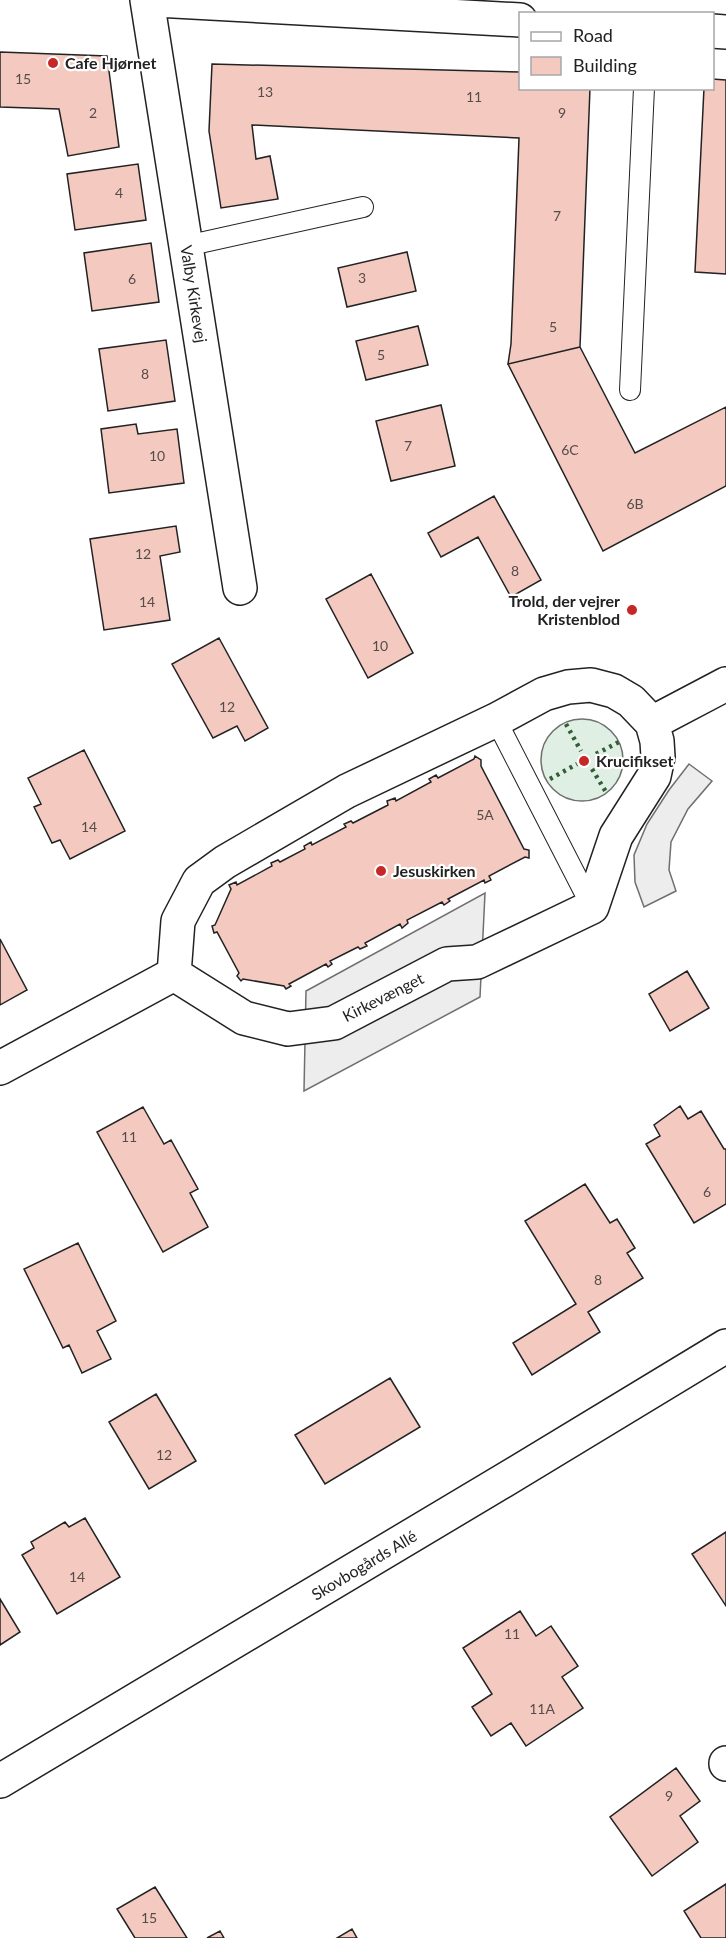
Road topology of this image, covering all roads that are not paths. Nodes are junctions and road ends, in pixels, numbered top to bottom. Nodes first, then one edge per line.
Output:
1 (147, 0) edge
2 (156, 0) edge
3 (519, 20) edge
4 (644, 90) edge
5 (363, 207) dead end
6 (186, 246) junction
7 (630, 390) dead end
8 (240, 588) dead end
9 (726, 684) edge
10 (496, 720) junction
11 (652, 723) junction
12 (592, 907) junction
13 (174, 974) junction
14 (0, 1068) edge
15 (726, 1346) edge
16 (0, 1781) edge

1 - 6 street, Valby Kirkevej
2 - 3 street
4 - 7 lane
5 - 6 lane
6 - 8 street, Valby Kirkevej
9 - 11 street
10 - 11 street
10 - 12 lane
10 - 13 street
11 - 12 street
12 - 13 street, Kirkevænget
13 - 14 street
15 - 16 street, Skovbogårds Allé

